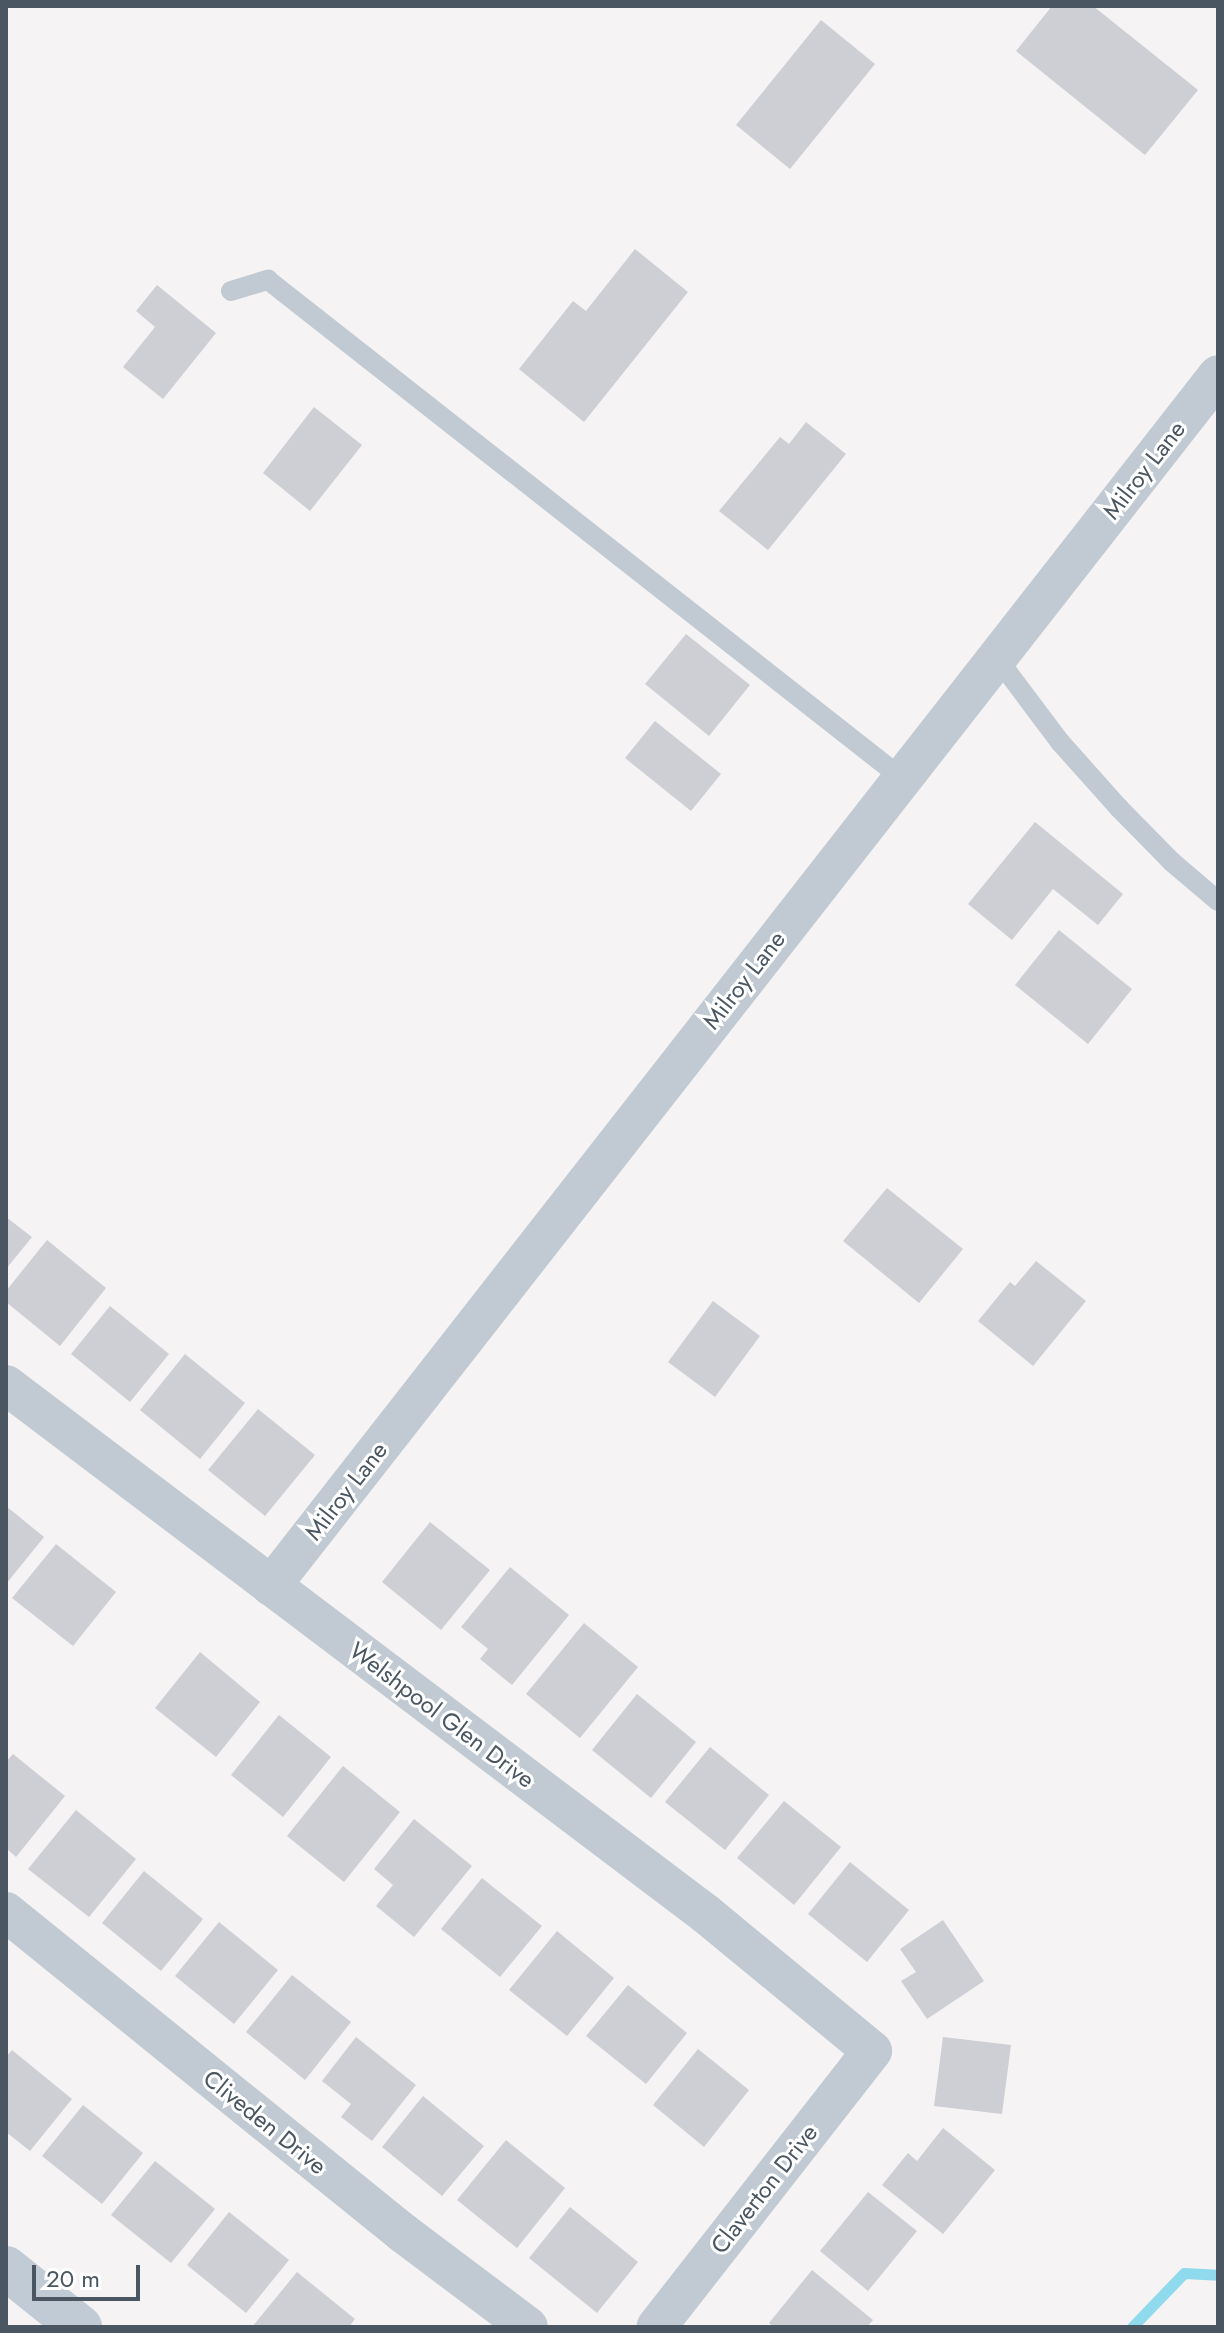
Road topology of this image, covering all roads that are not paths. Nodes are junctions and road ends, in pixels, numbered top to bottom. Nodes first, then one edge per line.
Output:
1 (231, 291) dead end
2 (1218, 375) edge
3 (997, 658) junction
4 (903, 779) junction
5 (1218, 901) edge
6 (6, 1385) edge
7 (271, 1586) junction
8 (6, 1912) edge
9 (872, 2051) joint
10 (6, 2268) edge
11 (80, 2327) edge
12 (528, 2327) edge
13 (656, 2327) edge

1 - 4 lane
2 - 3 street, Milroy Lane
3 - 4 street, Milroy Lane
3 - 5 lane
4 - 7 street, Milroy Lane
6 - 7 street, Welshpool Glen Drive
7 - 9 street, Welshpool Glen Drive
8 - 12 street, Cliveden Drive
9 - 13 street, Claverton Drive
10 - 11 main road

